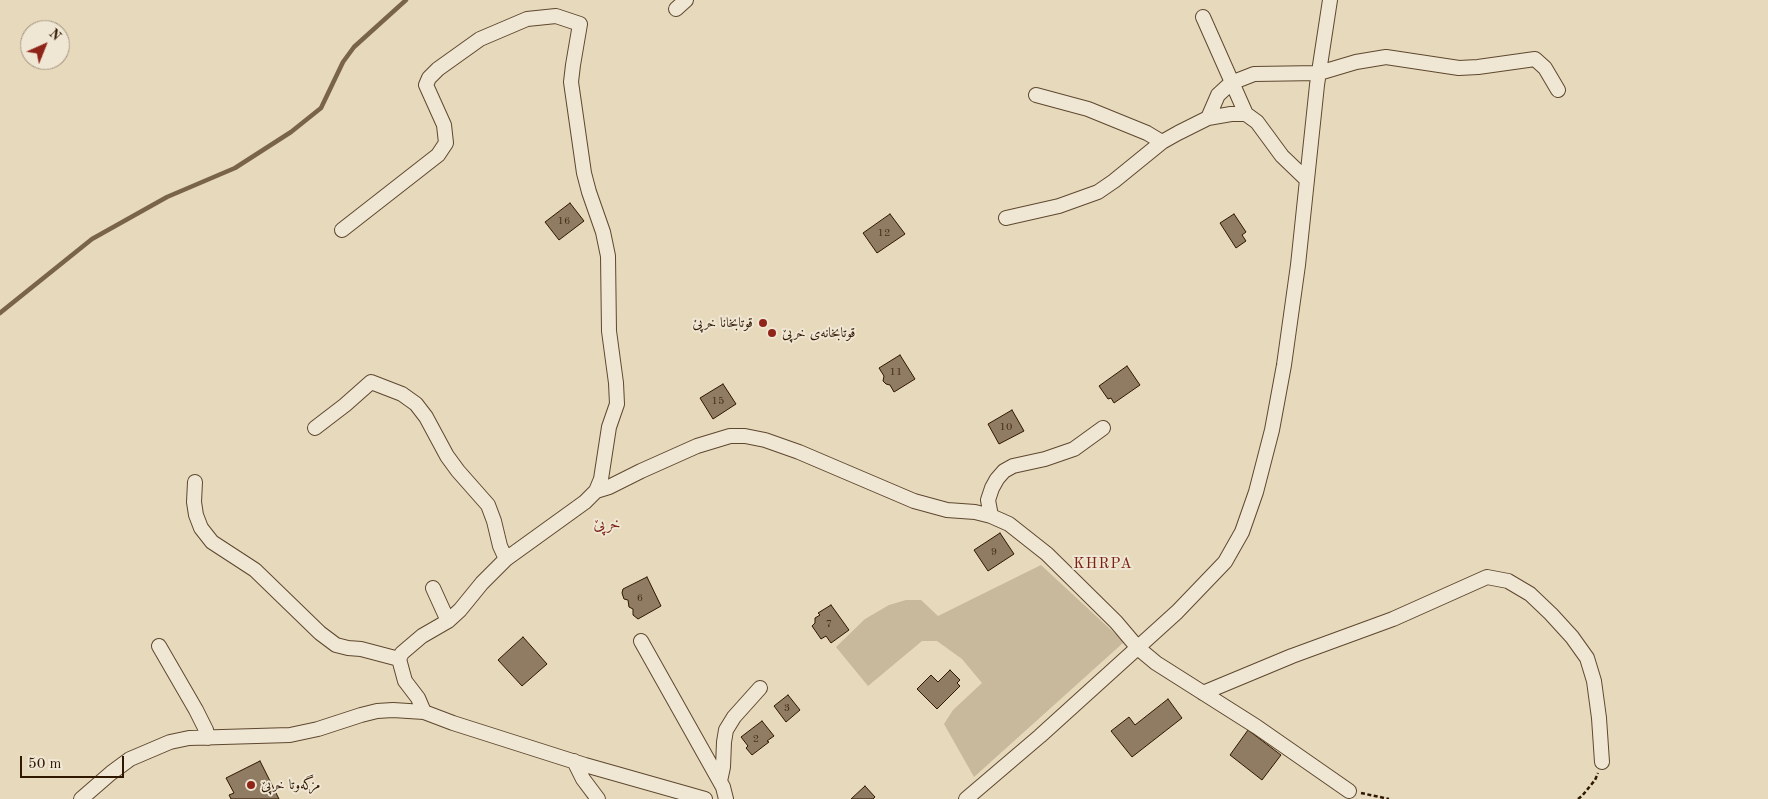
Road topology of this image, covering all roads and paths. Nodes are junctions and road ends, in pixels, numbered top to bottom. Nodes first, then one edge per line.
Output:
1 (1330, 0) edge
2 (1203, 17) dead end
3 (1319, 73) junction
4 (1231, 83) junction
5 (1558, 90) dead end
6 (1036, 95) dead end
7 (1246, 114) junction
8 (1208, 118) junction
9 (1162, 142) junction
10 (1307, 180) junction
11 (1006, 218) dead end
12 (342, 230) dead end
13 (315, 428) dead end
14 (1103, 428) dead end
15 (195, 482) dead end
16 (596, 491) junction
17 (991, 516) junction
18 (506, 559) junction
19 (432, 588) dead end
20 (448, 621) junction
21 (641, 641) dead end
22 (159, 646) dead end
23 (1138, 648) junction
24 (399, 659) junction
25 (760, 688) dead end
26 (1204, 693) junction
27 (424, 712) junction
28 (208, 738) junction
29 (574, 761) junction
30 (1602, 762) joint
31 (720, 781) junction
32 (1349, 791) joint
33 (81, 799) edge
34 (598, 799) edge
35 (705, 799) edge
36 (726, 799) edge
37 (966, 799) edge
38 (1388, 799) edge
39 (1578, 799) edge

1 - 3 street
2 - 4 street
3 - 4 street
3 - 5 street
3 - 10 street
4 - 7 street
4 - 8 street
6 - 9 street
7 - 8 street
7 - 10 street
8 - 9 street
9 - 11 street
10 - 23 street
12 - 16 street
13 - 18 street
14 - 17 street
15 - 24 street
16 - 17 street
16 - 18 street
17 - 23 street
18 - 20 street
19 - 20 street
20 - 24 street
21 - 31 street
22 - 28 street
23 - 26 street
23 - 37 street
24 - 27 street
25 - 31 street
26 - 30 street
26 - 32 street
27 - 28 street
27 - 29 street
28 - 33 street
29 - 34 street
29 - 35 street
30 - 39 path
31 - 36 street
32 - 38 path

